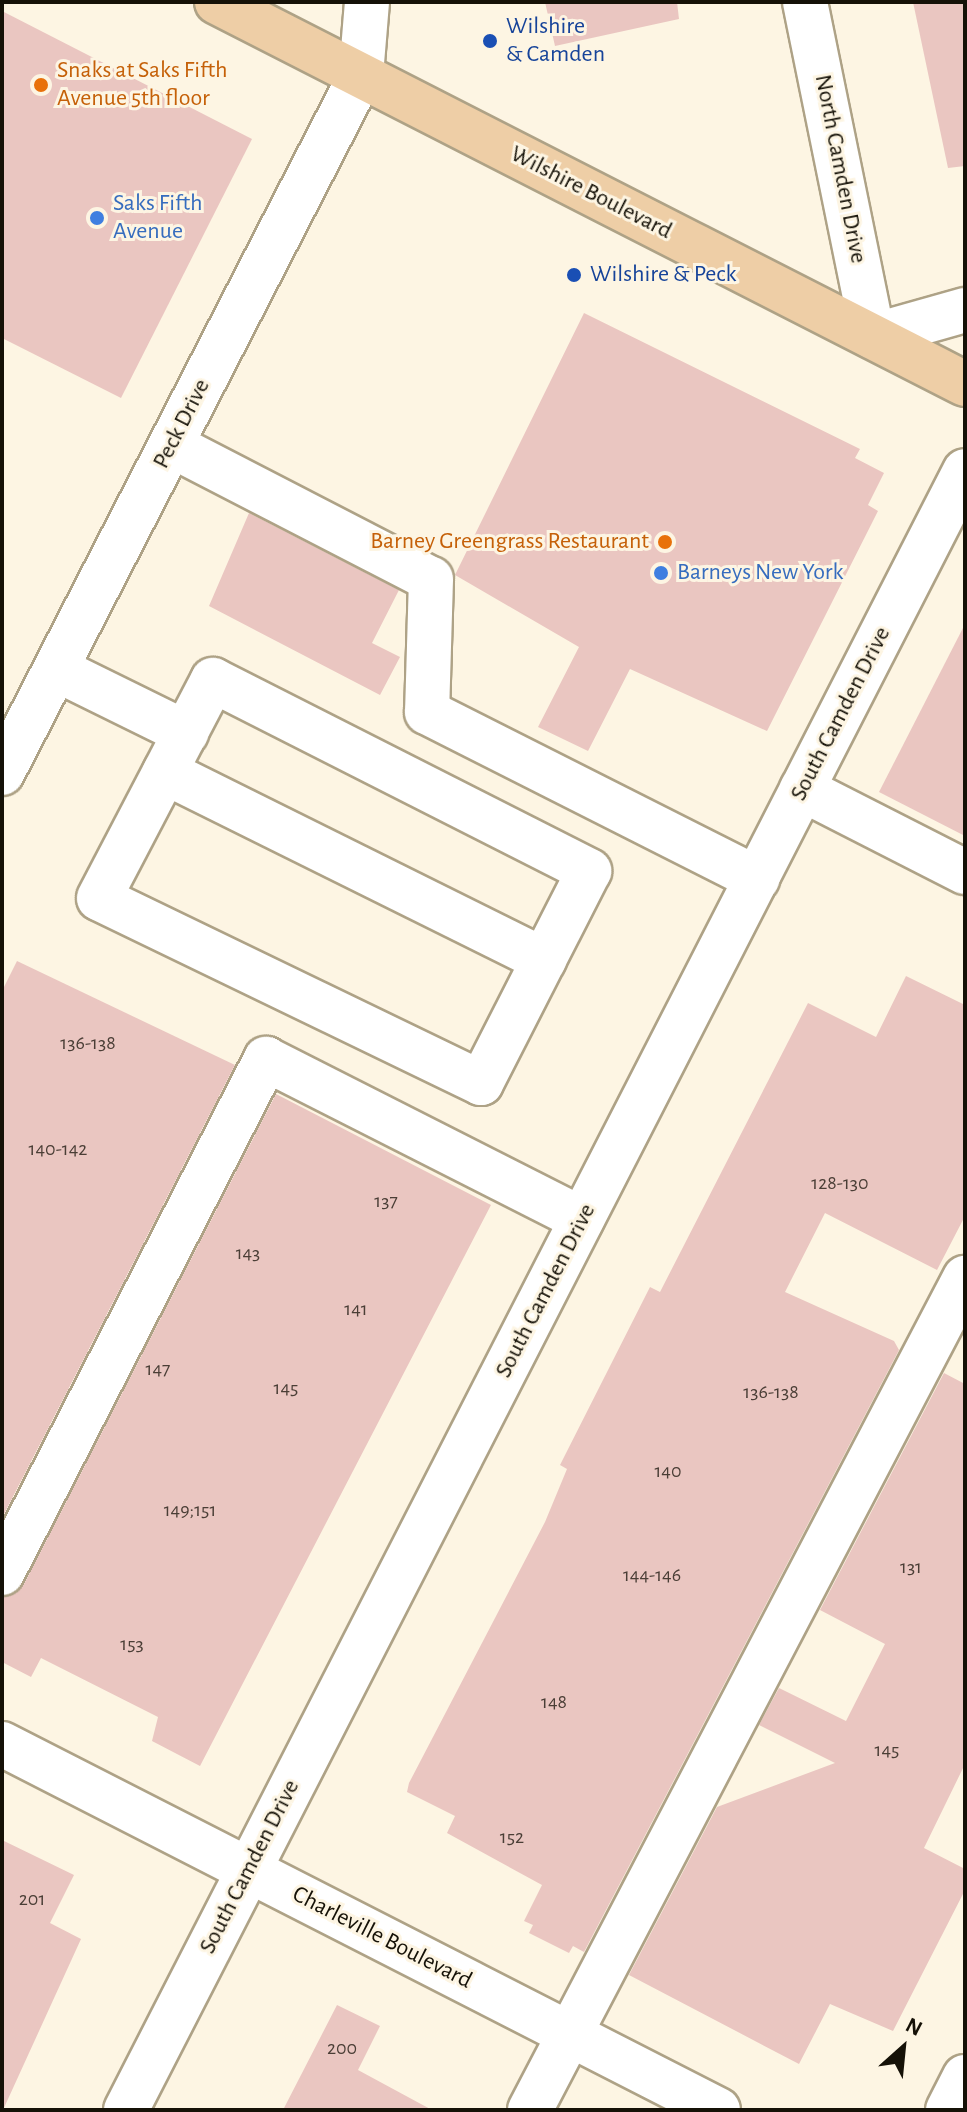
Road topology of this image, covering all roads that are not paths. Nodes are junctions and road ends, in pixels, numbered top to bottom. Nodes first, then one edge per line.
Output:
1 (217, 2) edge
2 (367, 2) edge
3 (805, 2) edge
4 (361, 75) junction
5 (965, 310) edge
6 (873, 336) junction
7 (965, 384) edge
8 (171, 445) junction
9 (965, 471) edge
10 (56, 669) junction
11 (186, 733) junction
12 (6, 754) edge
13 (165, 772) junction
14 (802, 789) junction
15 (965, 872) edge
16 (757, 879) junction
17 (544, 960) junction
18 (582, 1219) junction
19 (965, 1278) edge
20 (2, 1573) edge
21 (2, 1744) edge
22 (249, 1870) junction
23 (569, 2033) junction
24 (965, 2077) edge
25 (126, 2110) edge
26 (530, 2110) edge
27 (718, 2110) edge
28 (948, 2110) edge

1 - 4 main road, Wilshire Boulevard
2 - 4 street
3 - 6 street, North Camden Drive
4 - 6 main road, Wilshire Boulevard
4 - 8 street, Peck Drive
5 - 6 street
6 - 7 main road, Wilshire Boulevard
8 - 10 street, Peck Drive
8 - 16 street
9 - 14 street, South Camden Drive
10 - 11 street
10 - 12 street, Peck Drive
11 - 13 street
11 - 17 street
13 - 17 street
13 - 17 street
14 - 15 street
14 - 16 street, South Camden Drive
16 - 18 street, South Camden Drive
18 - 20 street
18 - 22 street, South Camden Drive
19 - 23 street
21 - 22 street, Charleville Boulevard
22 - 23 street, Charleville Boulevard
22 - 25 street, South Camden Drive
23 - 26 street
23 - 27 street, Charleville Boulevard
24 - 28 street

